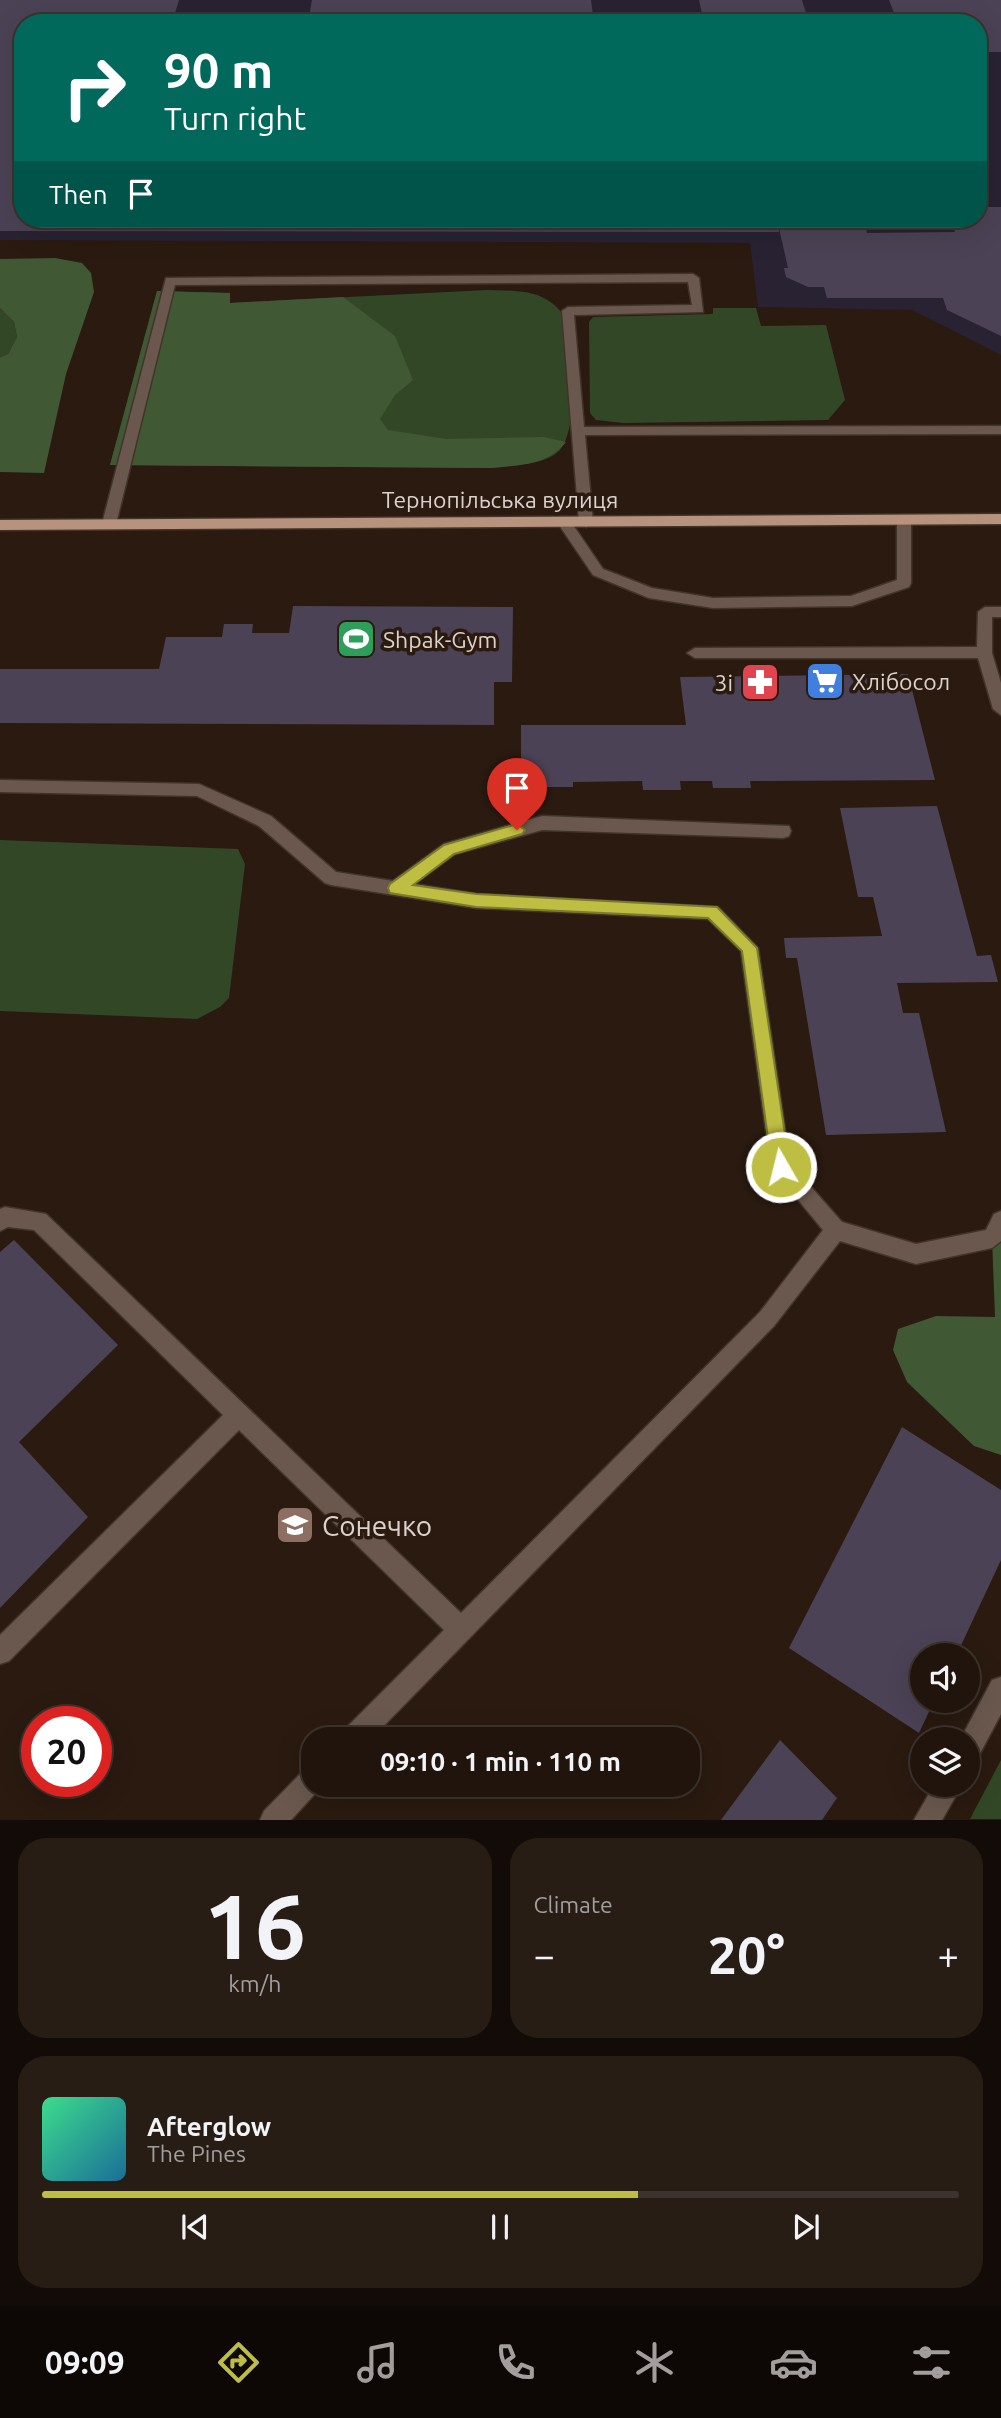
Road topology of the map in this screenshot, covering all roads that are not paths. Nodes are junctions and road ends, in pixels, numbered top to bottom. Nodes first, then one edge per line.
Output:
1 (566, 296) junction
2 (1001, 430) edge
3 (579, 431) junction
4 (1001, 519) edge
5 (904, 520) junction
6 (564, 522) junction
7 (586, 522) junction
8 (109, 524) junction
9 (0, 525) edge
10 (1001, 612) edge
11 (695, 653) dead end
12 (984, 653) junction
13 (1001, 709) edge
14 (0, 786) edge
15 (783, 831) dead end
16 (396, 888) junction
17 (0, 1221) edge
18 (1001, 1221) edge
19 (836, 1230) junction
20 (239, 1415) junction
21 (461, 1630) junction
22 (0, 1652) edge
23 (1001, 1689) edge
24 (365, 1727) edge
25 (980, 1728) edge
26 (301, 1791) edge
27 (941, 1797) edge
28 (273, 1819) edge
29 (927, 1819) edge

1 - 1 lane
1 - 3 lane
1 - 8 lane
2 - 3 lane
3 - 7 lane
4 - 5 main road, Тернопільська вулиця
5 - 6 lane
5 - 7 main road, Тернопільська вулиця
6 - 7 main road, Тернопільська вулиця
6 - 8 main road, Тернопільська вулиця
8 - 9 main road, Тернопільська вулиця
10 - 12 lane
11 - 12 lane
12 - 13 lane
14 - 16 lane
15 - 16 lane
16 - 19 lane
17 - 20 lane
18 - 19 lane
19 - 21 lane
20 - 21 lane
20 - 22 lane
21 - 24 lane
23 - 25 lane
26 - 28 lane
27 - 29 lane

